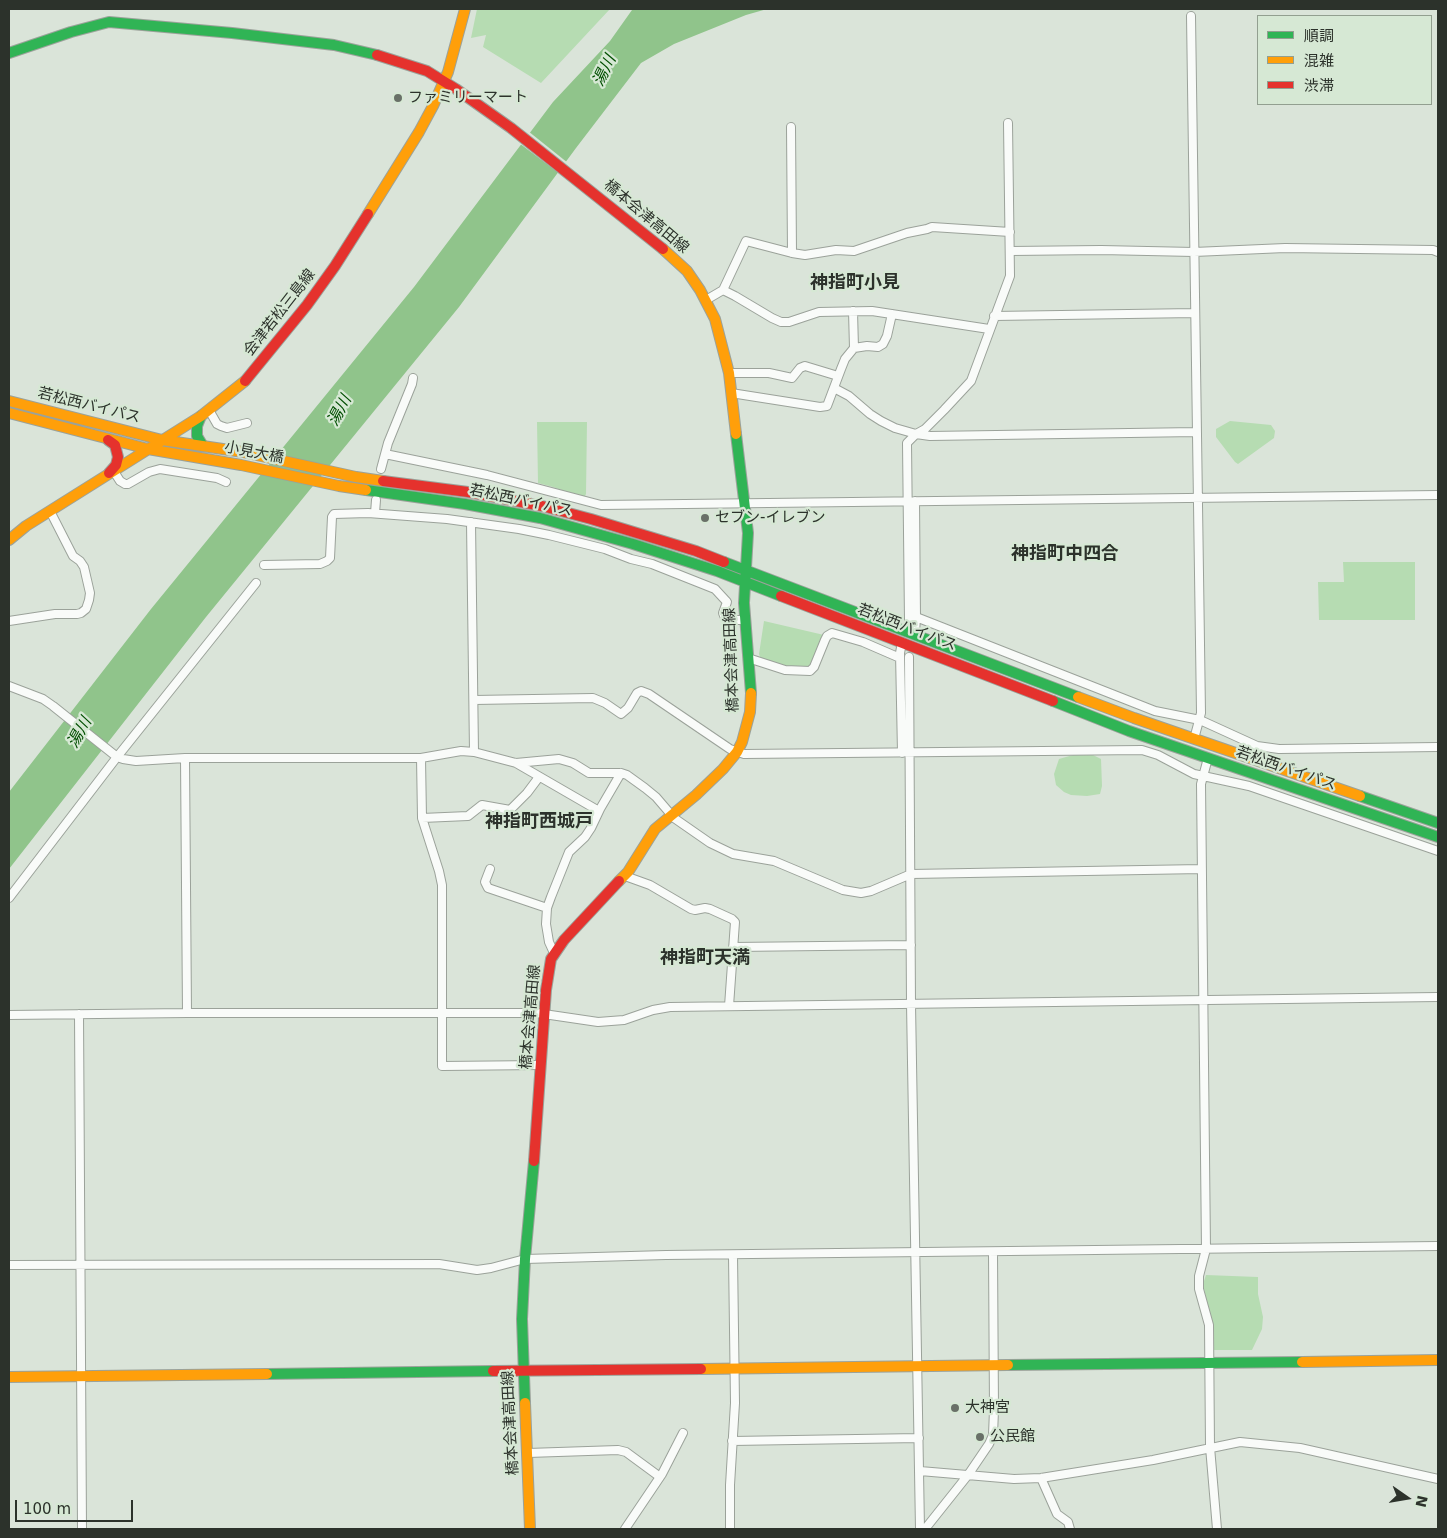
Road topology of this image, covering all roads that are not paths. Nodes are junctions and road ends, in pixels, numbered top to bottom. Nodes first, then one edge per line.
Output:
1 (465, 9) edge
2 (1191, 16) dead end
3 (9, 53) edge
4 (444, 81) junction
5 (1008, 124) dead end
6 (791, 127) dead end
7 (1010, 232) junction
8 (1438, 242) edge
9 (1011, 251) junction
10 (1436, 251) edge
11 (1194, 252) junction
12 (792, 253) junction
13 (723, 290) junction
14 (706, 300) junction
15 (852, 311) junction
16 (1195, 313) junction
17 (892, 314) junction
18 (994, 316) junction
19 (989, 329) junction
20 (854, 348) junction
21 (729, 374) junction
22 (838, 376) junction
23 (413, 378) dead end
24 (834, 388) junction
25 (732, 393) junction
26 (9, 401) edge
27 (9, 413) edge
28 (205, 413) junction
29 (247, 423) dead end
30 (1196, 432) junction
31 (916, 434) junction
32 (108, 440) junction
33 (162, 440) junction
34 (203, 446) junction
35 (148, 449) junction
36 (385, 454) junction
37 (381, 469) dead end
38 (111, 472) junction
39 (356, 477) joint
40 (226, 482) dead end
41 (354, 488) joint
42 (1438, 495) edge
43 (1197, 496) junction
44 (376, 500) dead end
45 (907, 501) junction
46 (916, 501) junction
47 (745, 504) junction
48 (50, 511) junction
49 (375, 513) junction
50 (471, 522) junction
51 (9, 540) edge
52 (264, 565) dead end
53 (746, 570) junction
54 (745, 582) junction
55 (256, 583) dead end
56 (913, 619) junction
57 (746, 620) junction
58 (9, 621) edge
59 (915, 634) junction
60 (902, 642) junction
61 (909, 657) dead end
62 (748, 658) junction
63 (900, 658) junction
64 (9, 686) edge
65 (474, 700) junction
66 (1200, 720) junction
67 (1194, 739) junction
68 (1438, 747) edge
69 (474, 752) junction
70 (737, 752) junction
71 (906, 753) junction
72 (117, 757) junction
73 (185, 758) junction
74 (421, 758) junction
75 (1208, 758) junction
76 (516, 763) junction
77 (621, 773) junction
78 (1202, 776) junction
79 (539, 777) junction
80 (599, 811) junction
81 (671, 814) junction
82 (422, 818) junction
83 (1438, 823) edge
84 (1438, 837) edge
85 (1438, 851) edge
86 (490, 869) dead end
87 (1202, 869) junction
88 (911, 874) junction
89 (625, 876) junction
90 (9, 898) edge
91 (546, 908) junction
92 (911, 945) junction
93 (733, 948) junction
94 (554, 953) junction
95 (1438, 997) edge
96 (1204, 1001) junction
97 (912, 1004) junction
98 (729, 1006) junction
99 (187, 1013) junction
100 (441, 1013) junction
101 (79, 1014) junction
102 (545, 1014) junction
103 (9, 1015) edge
104 (542, 1065) junction
105 (1438, 1246) edge
106 (1206, 1248) junction
107 (993, 1252) junction
108 (915, 1253) junction
109 (733, 1256) junction
110 (525, 1259) junction
111 (9, 1265) edge
112 (80, 1266) junction
113 (1438, 1360) edge
114 (1209, 1362) junction
115 (917, 1365) junction
116 (994, 1365) junction
117 (734, 1367) junction
118 (523, 1370) junction
119 (81, 1376) junction
120 (9, 1377) edge
121 (683, 1433) dead end
122 (919, 1438) junction
123 (732, 1442) junction
124 (1210, 1447) junction
125 (528, 1453) junction
126 (920, 1471) junction
127 (968, 1475) junction
128 (660, 1477) junction
129 (1041, 1478) junction
130 (1438, 1479) edge
131 (82, 1529) edge
132 (530, 1529) edge
133 (625, 1529) edge
134 (730, 1529) edge
135 (920, 1529) edge
136 (925, 1529) edge
137 (1070, 1529) edge
138 (1217, 1529) edge

1 - 4 main road, 会津若松三島線
2 - 11 street
3 - 4 main road, 橋本会津高田線
4 - 14 main road, 橋本会津高田線
4 - 28 main road, 会津若松三島線
5 - 7 street
6 - 12 street
7 - 9 street
7 - 12 street
8 - 10 street
9 - 11 street
9 - 18 street
10 - 11 street
11 - 16 street
12 - 13 street
13 - 14 street
13 - 15 street
14 - 21 main road, 橋本会津高田線
15 - 17 street
15 - 20 street
16 - 18 street
16 - 30 street
17 - 19 street
17 - 20 street
18 - 19 street
19 - 31 street
20 - 22 street
21 - 22 street
21 - 25 main road, 橋本会津高田線
22 - 24 street
23 - 36 street
24 - 25 street
24 - 31 street
25 - 47 main road, 橋本会津高田線
26 - 33 main road, 若松西バイパス
27 - 32 main road, 若松西バイパス
28 - 29 street
28 - 33 main road, 会津若松三島線
28 - 34 main road
30 - 31 street
30 - 43 street
31 - 45 street
32 - 35 main road, 若松西バイパス
32 - 38 main road
33 - 34 main road, 小見大橋
33 - 35 main road, 会津若松三島線
34 - 39 main road, 小見大橋
35 - 38 main road, 会津若松三島線
35 - 41 main road, 小見大橋
36 - 37 street
36 - 47 street
38 - 40 street
38 - 48 main road, 会津若松三島線
39 - 53 main road, 若松西バイパス
41 - 54 main road, 若松西バイパス
42 - 43 street
43 - 46 street
43 - 66 street
44 - 49 street
45 - 46 street
45 - 47 street
45 - 56 street
46 - 56 street
47 - 53 main road, 橋本会津高田線
48 - 51 main road, 会津若松三島線
48 - 58 street
49 - 50 street
49 - 52 street
50 - 57 street
50 - 65 street
53 - 54 main road, 橋本会津高田線
53 - 59 main road, 若松西バイパス
54 - 57 main road, 橋本会津高田線
54 - 60 main road, 若松西バイパス
55 - 72 street
56 - 59 street
56 - 66 street
57 - 62 main road, 橋本会津高田線
59 - 67 main road, 若松西バイパス
60 - 63 street
60 - 75 main road, 若松西バイパス
61 - 71 street
62 - 63 street
62 - 70 main road, 橋本会津高田線
63 - 71 street
64 - 72 street
65 - 69 street
65 - 70 street
66 - 67 street
66 - 68 street
67 - 83 main road, 若松西バイパス
69 - 74 street
69 - 76 street
70 - 71 street
70 - 81 main road, 橋本会津高田線
71 - 78 street
71 - 88 street
72 - 73 street
72 - 90 street
73 - 74 street
73 - 99 street
74 - 82 street
75 - 78 street
75 - 84 main road, 若松西バイパス
76 - 77 street
76 - 79 street
77 - 80 street
77 - 81 street
78 - 85 street
78 - 87 street
79 - 80 street
79 - 82 street
80 - 91 street
81 - 88 street
81 - 89 main road, 橋本会津高田線
82 - 100 street
86 - 91 street
87 - 88 street
87 - 96 street
88 - 92 street
89 - 93 street
89 - 94 main road, 橋本会津高田線
91 - 94 street
92 - 93 street
92 - 97 street
93 - 98 street
94 - 102 main road, 橋本会津高田線
95 - 96 street
96 - 97 street
96 - 106 street
97 - 98 street
97 - 108 street
98 - 102 street
99 - 100 street
99 - 101 street
100 - 102 street
100 - 104 street
101 - 103 street
101 - 112 street
102 - 104 main road, 橋本会津高田線
104 - 110 main road, 橋本会津高田線
105 - 106 street
106 - 107 street
106 - 114 street
107 - 108 street
107 - 116 street
108 - 109 street
108 - 115 street
109 - 110 street
109 - 117 street
110 - 112 street
110 - 118 main road, 橋本会津高田線
111 - 112 street
112 - 119 street
113 - 114 main road
114 - 116 main road
114 - 124 street
115 - 116 main road
115 - 117 main road
115 - 122 street
116 - 127 street
117 - 118 main road
117 - 123 street
118 - 119 main road
118 - 125 main road, 橋本会津高田線
119 - 120 main road
119 - 131 street
121 - 128 street
122 - 123 street
122 - 126 street
123 - 134 street
124 - 129 street
124 - 130 street
124 - 138 street
125 - 128 street
125 - 132 main road, 橋本会津高田線
126 - 127 street
126 - 135 street
127 - 129 street
127 - 136 street
128 - 133 street
129 - 137 street

